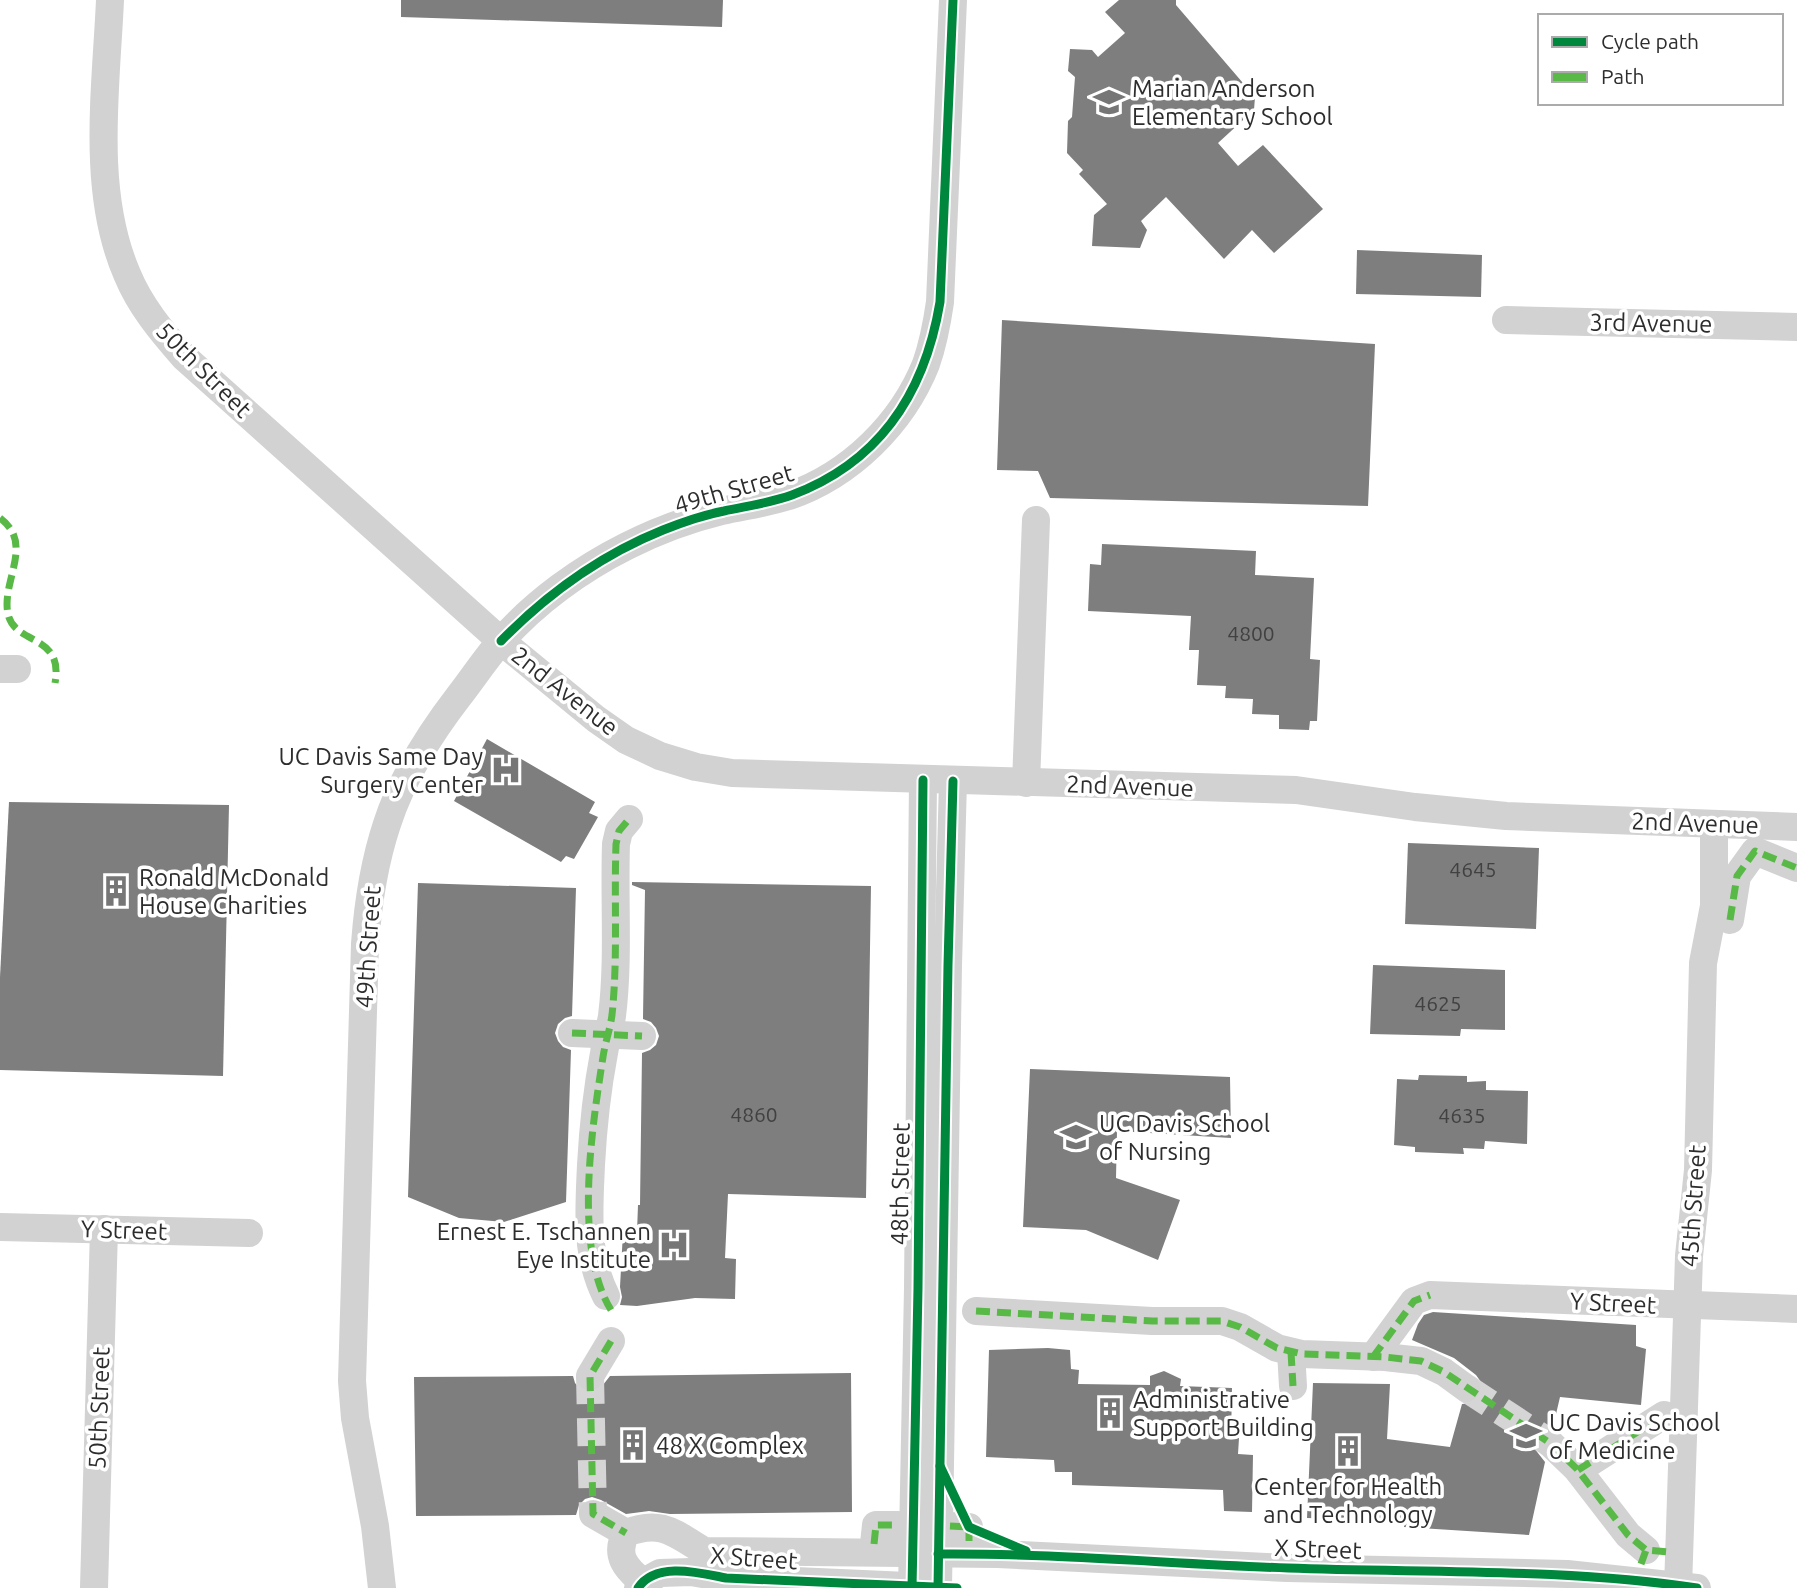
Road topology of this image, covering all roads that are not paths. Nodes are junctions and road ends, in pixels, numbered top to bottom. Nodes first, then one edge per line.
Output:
1 (110, 0) edge
2 (953, 0) edge
3 (1506, 320) dead end
4 (1797, 327) edge
5 (1036, 520) dead end
6 (501, 641) junction
7 (923, 780) junction
8 (953, 781) junction
9 (1026, 783) junction
10 (629, 819) dead end
11 (1714, 824) junction
12 (1797, 827) edge
13 (1797, 868) edge
14 (1730, 920) dead end
15 (572, 1033) dead end
16 (608, 1034) junction
17 (642, 1037) dead end
18 (0, 1227) edge
19 (104, 1229) junction
20 (248, 1233) dead end
21 (608, 1304) dead end
22 (1687, 1307) junction
23 (1797, 1309) edge
24 (976, 1311) dead end
25 (611, 1341) dead end
26 (1291, 1352) junction
27 (1373, 1357) junction
28 (590, 1376) tunnel mouth
29 (1293, 1386) dead end
30 (1466, 1388) tunnel mouth
31 (1664, 1415) dead end
32 (1550, 1443) tunnel mouth
33 (1578, 1470) junction
34 (593, 1514) dead end
35 (898, 1525) dead end
36 (626, 1533) junction
37 (874, 1544) dead end
38 (925, 1554) junction
39 (1652, 1555) dead end
40 (641, 1585) edge
41 (925, 1587) edge
42 (1684, 1587) edge
43 (94, 1588) edge
44 (382, 1588) edge
45 (957, 1588) edge

1 - 6 street, 50th Street
2 - 6 street, 49th Street
3 - 4 street, 3rd Avenue
5 - 9 street
6 - 7 street, 2nd Avenue
6 - 44 street, 49th Street
7 - 8 street, 2nd Avenue
7 - 38 street, 48th Street
8 - 9 street, 2nd Avenue
8 - 38 street, 48th Street
9 - 11 street, 2nd Avenue
10 - 16 street
11 - 12 street, 2nd Avenue
11 - 22 street, 45th Street
13 - 14 street
15 - 16 street
16 - 17 street
16 - 21 street
18 - 19 street, Y Street
19 - 20 street, Y Street
19 - 43 street, 50th Street
22 - 23 street, Y Street
22 - 27 street, Y Street
22 - 42 street, 45th Street
24 - 26 street
25 - 28 street
26 - 27 street
26 - 29 street
27 - 30 street
31 - 33 street
32 - 33 street
33 - 39 street
34 - 36 street
35 - 37 street
36 - 38 street, X Street
36 - 40 street
38 - 41 street, 48th Street
38 - 42 street, X Street
40 - 41 street, X Street
41 - 45 street, X Street

